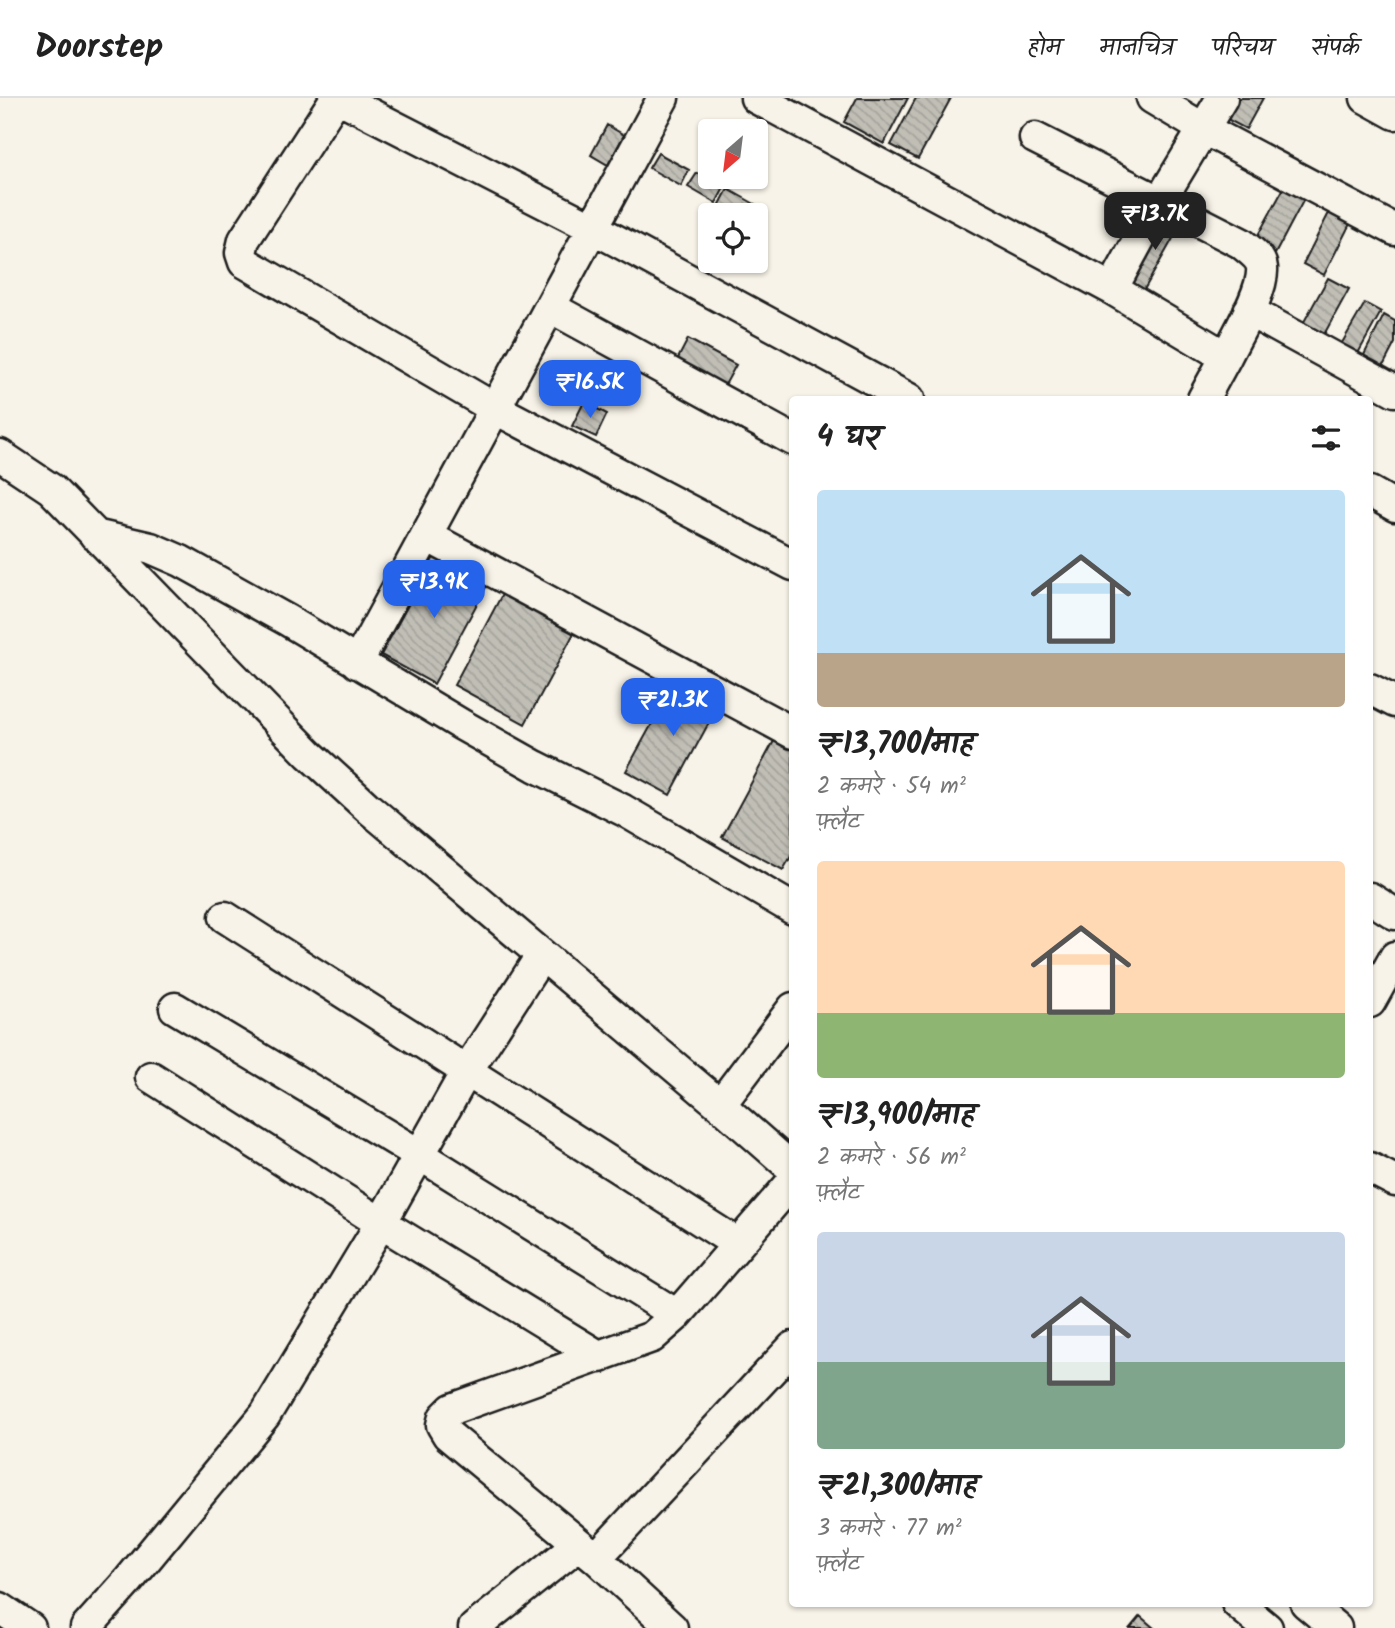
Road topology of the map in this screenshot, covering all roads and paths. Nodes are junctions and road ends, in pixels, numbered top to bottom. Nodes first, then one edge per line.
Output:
1 (338, 98) edge
2 (663, 98) edge
3 (756, 98) edge
4 (1152, 98) edge
5 (1222, 98) edge
6 (1366, 98) edge
7 (1395, 114) edge
8 (1204, 129) junction
9 (1035, 138) dead end
10 (1160, 201) junction
11 (593, 228) junction
12 (1395, 230) edge
13 (1112, 289) junction
14 (550, 307) junction
15 (1249, 311) junction
16 (1226, 357) junction
17 (1395, 391) edge
18 (903, 396) edge
19 (1205, 396) edge
20 (494, 408) junction
21 (789, 438) edge
22 (0, 455) edge
23 (1373, 494) edge
24 (1395, 506) edge
25 (95, 535) junction
26 (427, 536) junction
27 (789, 563) edge
28 (357, 663) junction
29 (1373, 691) edge
30 (1395, 702) edge
31 (789, 731) edge
32 (1373, 900) edge
33 (789, 907) edge
34 (1395, 914) edge
35 (225, 917) dead end
36 (541, 956) junction
37 (1395, 957) edge
38 (1373, 997) edge
39 (175, 1008) dead end
40 (789, 1013) edge
41 (466, 1072) junction
42 (151, 1077) dead end
43 (720, 1105) junction
44 (420, 1155) junction
45 (789, 1165) edge
46 (1373, 1170) edge
47 (1395, 1181) edge
48 (789, 1186) edge
49 (381, 1223) junction
50 (738, 1244) junction
51 (677, 1315) junction
52 (789, 1351) edge
53 (600, 1357) junction
54 (587, 1551) junction
55 (1242, 1607) edge
56 (1311, 1607) edge
57 (0, 1608) edge
58 (30, 1628) edge
59 (86, 1628) edge
60 (474, 1628) edge
61 (672, 1628) edge
62 (1267, 1628) edge
63 (1336, 1628) edge

1 - 11 street
1 - 20 street
2 - 11 street
3 - 13 street
4 - 8 street
5 - 8 street
6 - 7 street
8 - 10 street
8 - 12 street
9 - 10 street
10 - 13 street
10 - 15 street
11 - 14 street
11 - 18 street
13 - 16 street
14 - 20 street
14 - 21 street
15 - 16 street
15 - 17 street
16 - 19 street
20 - 26 street
20 - 27 street
22 - 25 street
23 - 24 street
25 - 28 street
25 - 36 street
26 - 28 street
26 - 31 street
28 - 33 street
29 - 30 street
32 - 34 street
35 - 41 street
36 - 41 street
36 - 43 street
37 - 38 street
39 - 44 street
40 - 43 street
41 - 44 street
41 - 50 street
42 - 49 street
43 - 45 street
44 - 49 street
44 - 51 street
46 - 47 street
48 - 50 street
49 - 53 street
49 - 59 street
50 - 51 street
51 - 53 street
52 - 54 street
53 - 54 street
54 - 60 street
54 - 61 street
55 - 62 street
56 - 63 street
57 - 58 street

